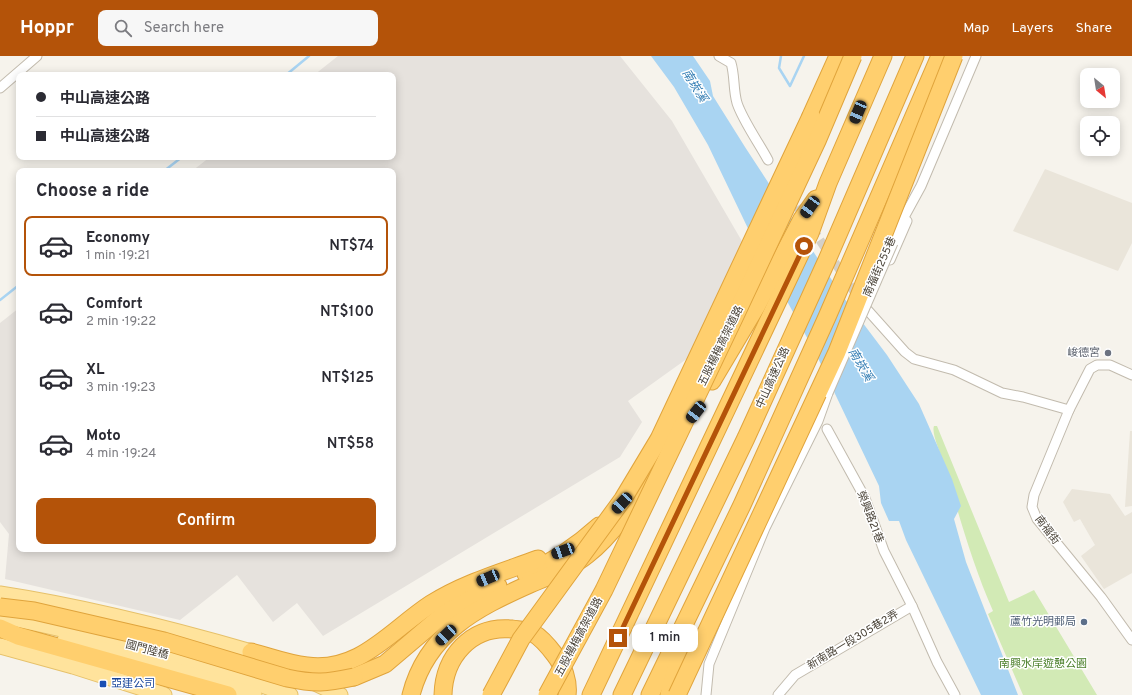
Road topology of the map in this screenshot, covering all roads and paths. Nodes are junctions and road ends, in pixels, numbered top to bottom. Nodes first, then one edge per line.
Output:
1 (37, 56) edge
2 (719, 56) edge
3 (838, 56) edge
4 (853, 56) edge
5 (883, 56) edge
6 (915, 56) edge
7 (940, 56) edge
8 (954, 56) edge
9 (961, 56) edge
10 (976, 56) edge
11 (18, 72) edge
12 (16, 74) edge
13 (0, 88) edge
14 (768, 160) dead end
15 (921, 186) junction
16 (806, 226) junction
17 (845, 284) junction
18 (1132, 375) edge
19 (1069, 410) junction
20 (827, 429) dead end
21 (656, 469) junction
22 (576, 546) junction
23 (0, 594) edge
24 (700, 594) junction
25 (912, 606) junction
26 (0, 607) edge
27 (0, 615) edge
28 (0, 626) edge
29 (1132, 640) edge
30 (0, 646) edge
31 (251, 652) junction
32 (155, 694) edge
33 (228, 695) edge
34 (254, 695) edge
35 (290, 695) edge
36 (340, 695) edge
37 (411, 695) edge
38 (443, 695) edge
39 (491, 695) edge
40 (547, 695) edge
41 (567, 695) edge
42 (591, 695) edge
43 (622, 695) edge
44 (650, 695) edge
45 (669, 695) edge
46 (677, 695) edge
47 (706, 695) edge
48 (778, 695) edge
49 (955, 695) edge

1 - 11 street
2 - 14 street
3 - 39 highway, bridge
4 - 40 highway, 五股楊梅高架道路, bridge
5 - 16 highway
6 - 43 highway, 中山高速公路
7 - 17 highway
8 - 46 highway, bridge
9 - 17 highway
10 - 15 street, 南福街255巷
12 - 13 street
15 - 19 street, 南福街255巷
15 - 47 street, bridge
16 - 21 highway
16 - 42 highway
17 - 24 highway
18 - 19 street, 南福街
19 - 29 street, 南福街
20 - 25 street, 榮興路21巷
21 - 22 highway
21 - 37 highway
22 - 26 highway, bridge
22 - 31 highway
23 - 31 main road
24 - 44 highway
24 - 45 highway
25 - 48 street, 新南路一段305巷2弄
25 - 49 street, 榮興路21巷
27 - 35 main road, 國門陸橋
28 - 33 highway
28 - 34 main road, 國門陸橋
30 - 32 main road
31 - 36 main road
38 - 41 highway

